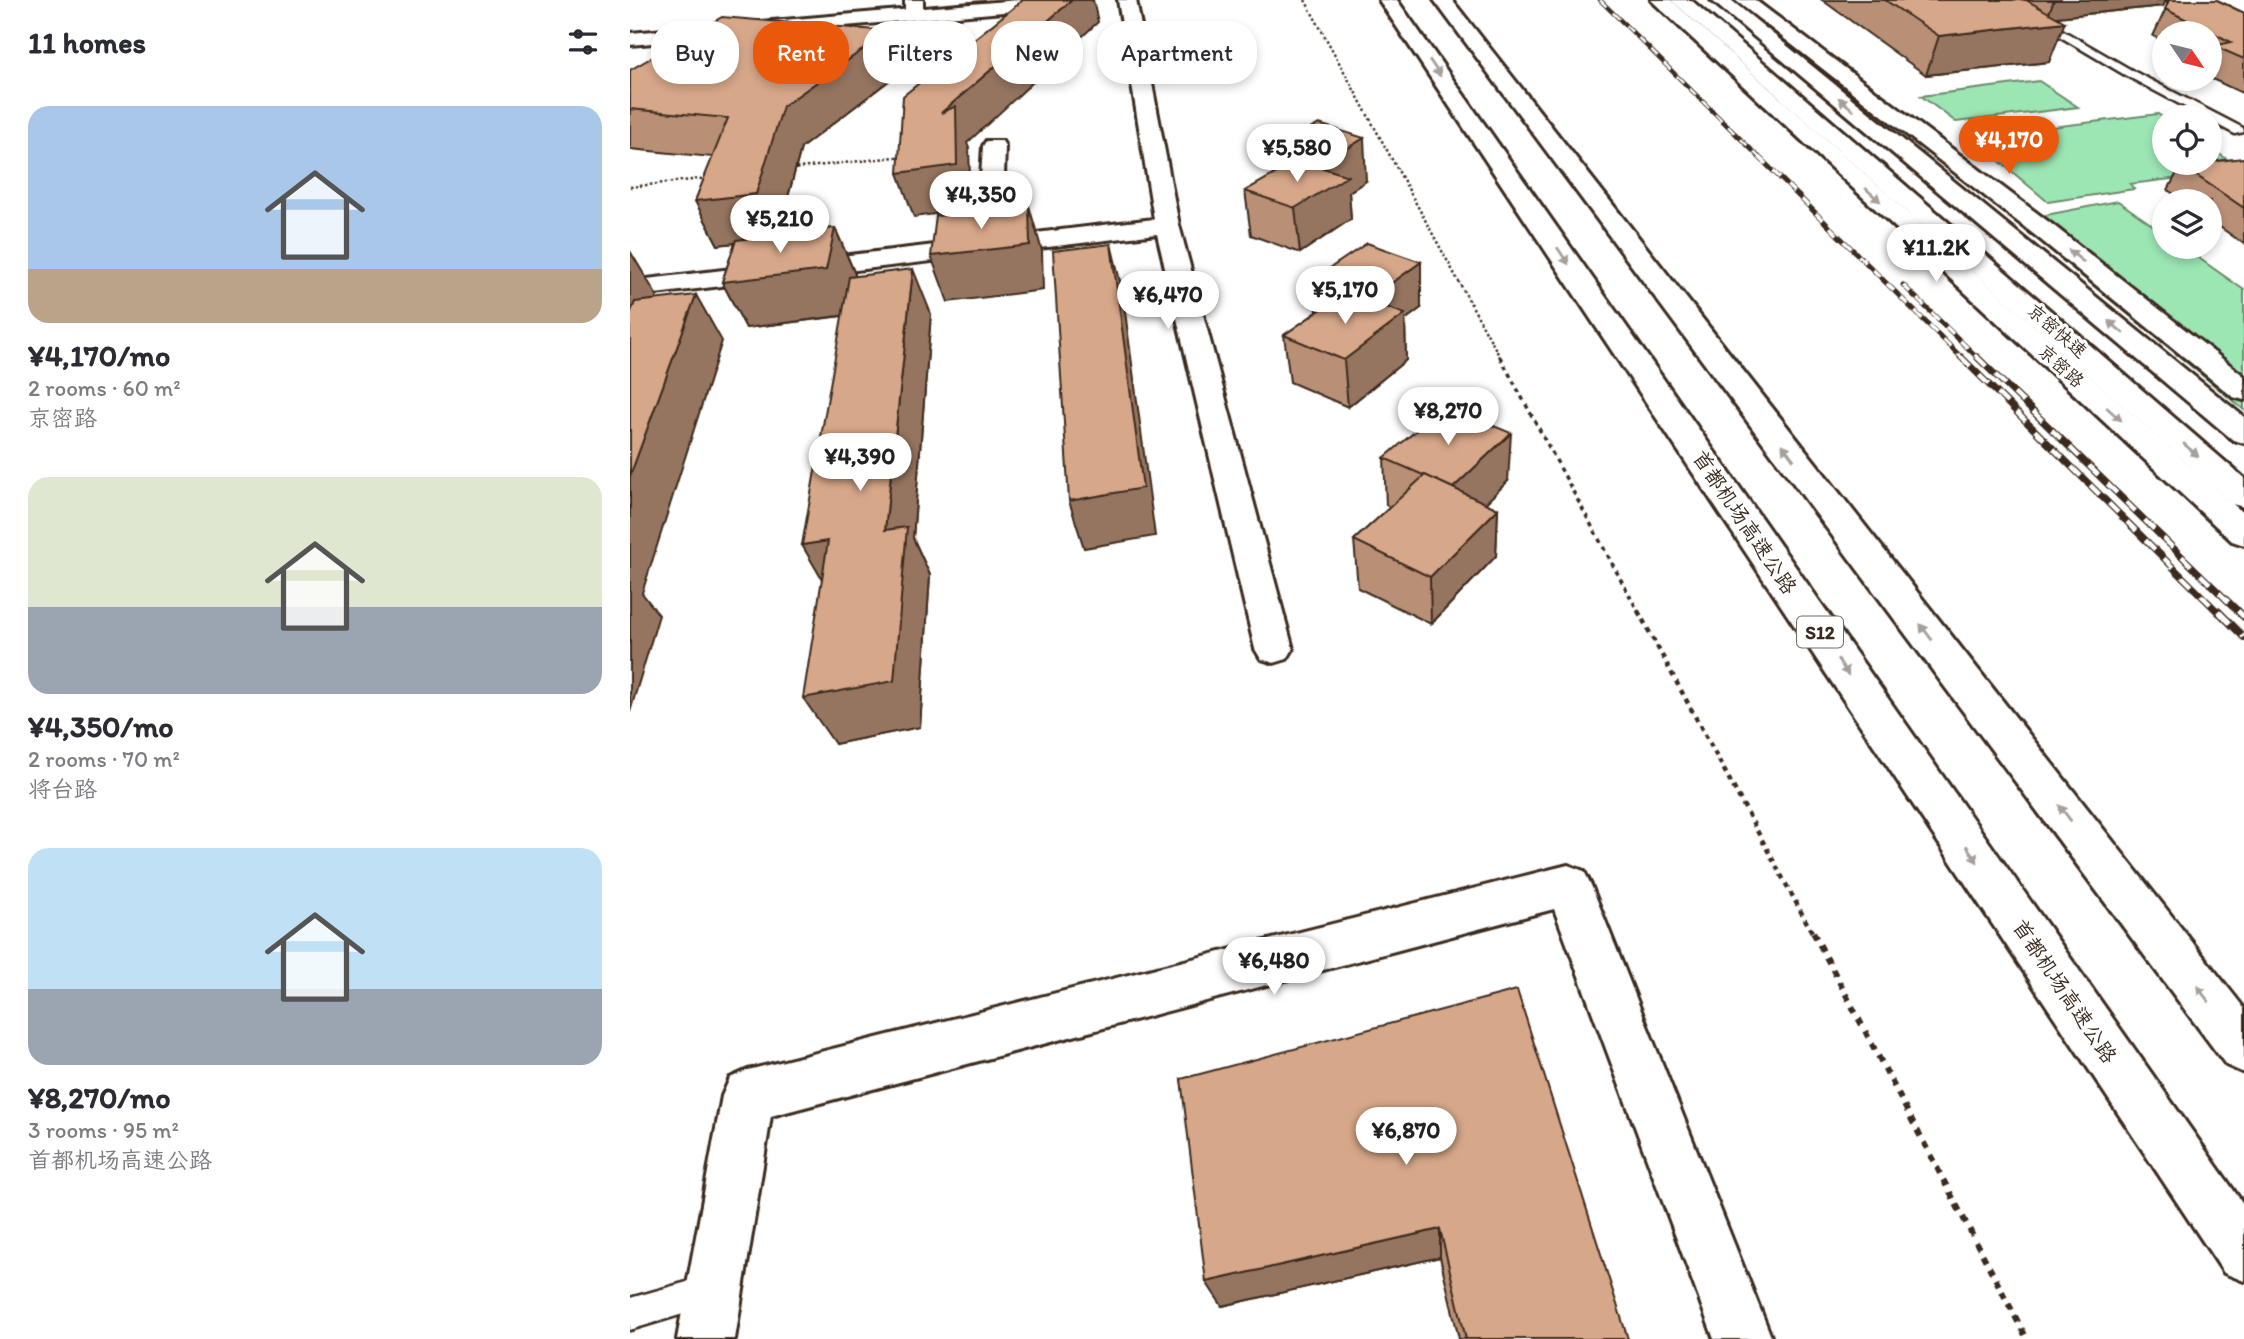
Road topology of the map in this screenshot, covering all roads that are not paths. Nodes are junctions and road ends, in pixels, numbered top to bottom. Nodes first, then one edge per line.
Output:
1 (1082, 0) edge
2 (1127, 0) edge
3 (1660, 0) edge
4 (1680, 0) edge
5 (1720, 0) edge
6 (1744, 0) edge
7 (2003, 0) edge
8 (1447, 4) edge
9 (1392, 6) edge
10 (914, 7) edge
11 (739, 28) edge
12 (651, 37) edge
13 (630, 39) edge
14 (2239, 131) dead end
15 (994, 146) dead end
16 (1167, 225) junction
17 (989, 246) junction
18 (630, 289) edge
19 (2244, 391) edge
20 (2244, 433) edge
21 (2244, 496) edge
22 (2244, 533) edge
23 (1274, 649) dead end
24 (2244, 1048) edge
25 (2244, 1253) edge
26 (714, 1290) junction
27 (630, 1314) edge
28 (706, 1339) edge
29 (1743, 1339) edge

1 - 10 main road
2 - 16 main road
3 -> 22 main road, 京密路
4 -> 21 main road, 京密快速
20 -> 5 main road, 京密快速
19 -> 6 main road
7 - 14 lane
24 -> 8 main road
9 -> 25 main road, 首都机场高速公路 / S12
10 - 11 main road
12 - 13 main road
15 - 17 main road
16 - 17 main road
16 - 23 main road
17 - 18 main road
26 - 27 lane
26 - 28 main road
26 - 29 main road

